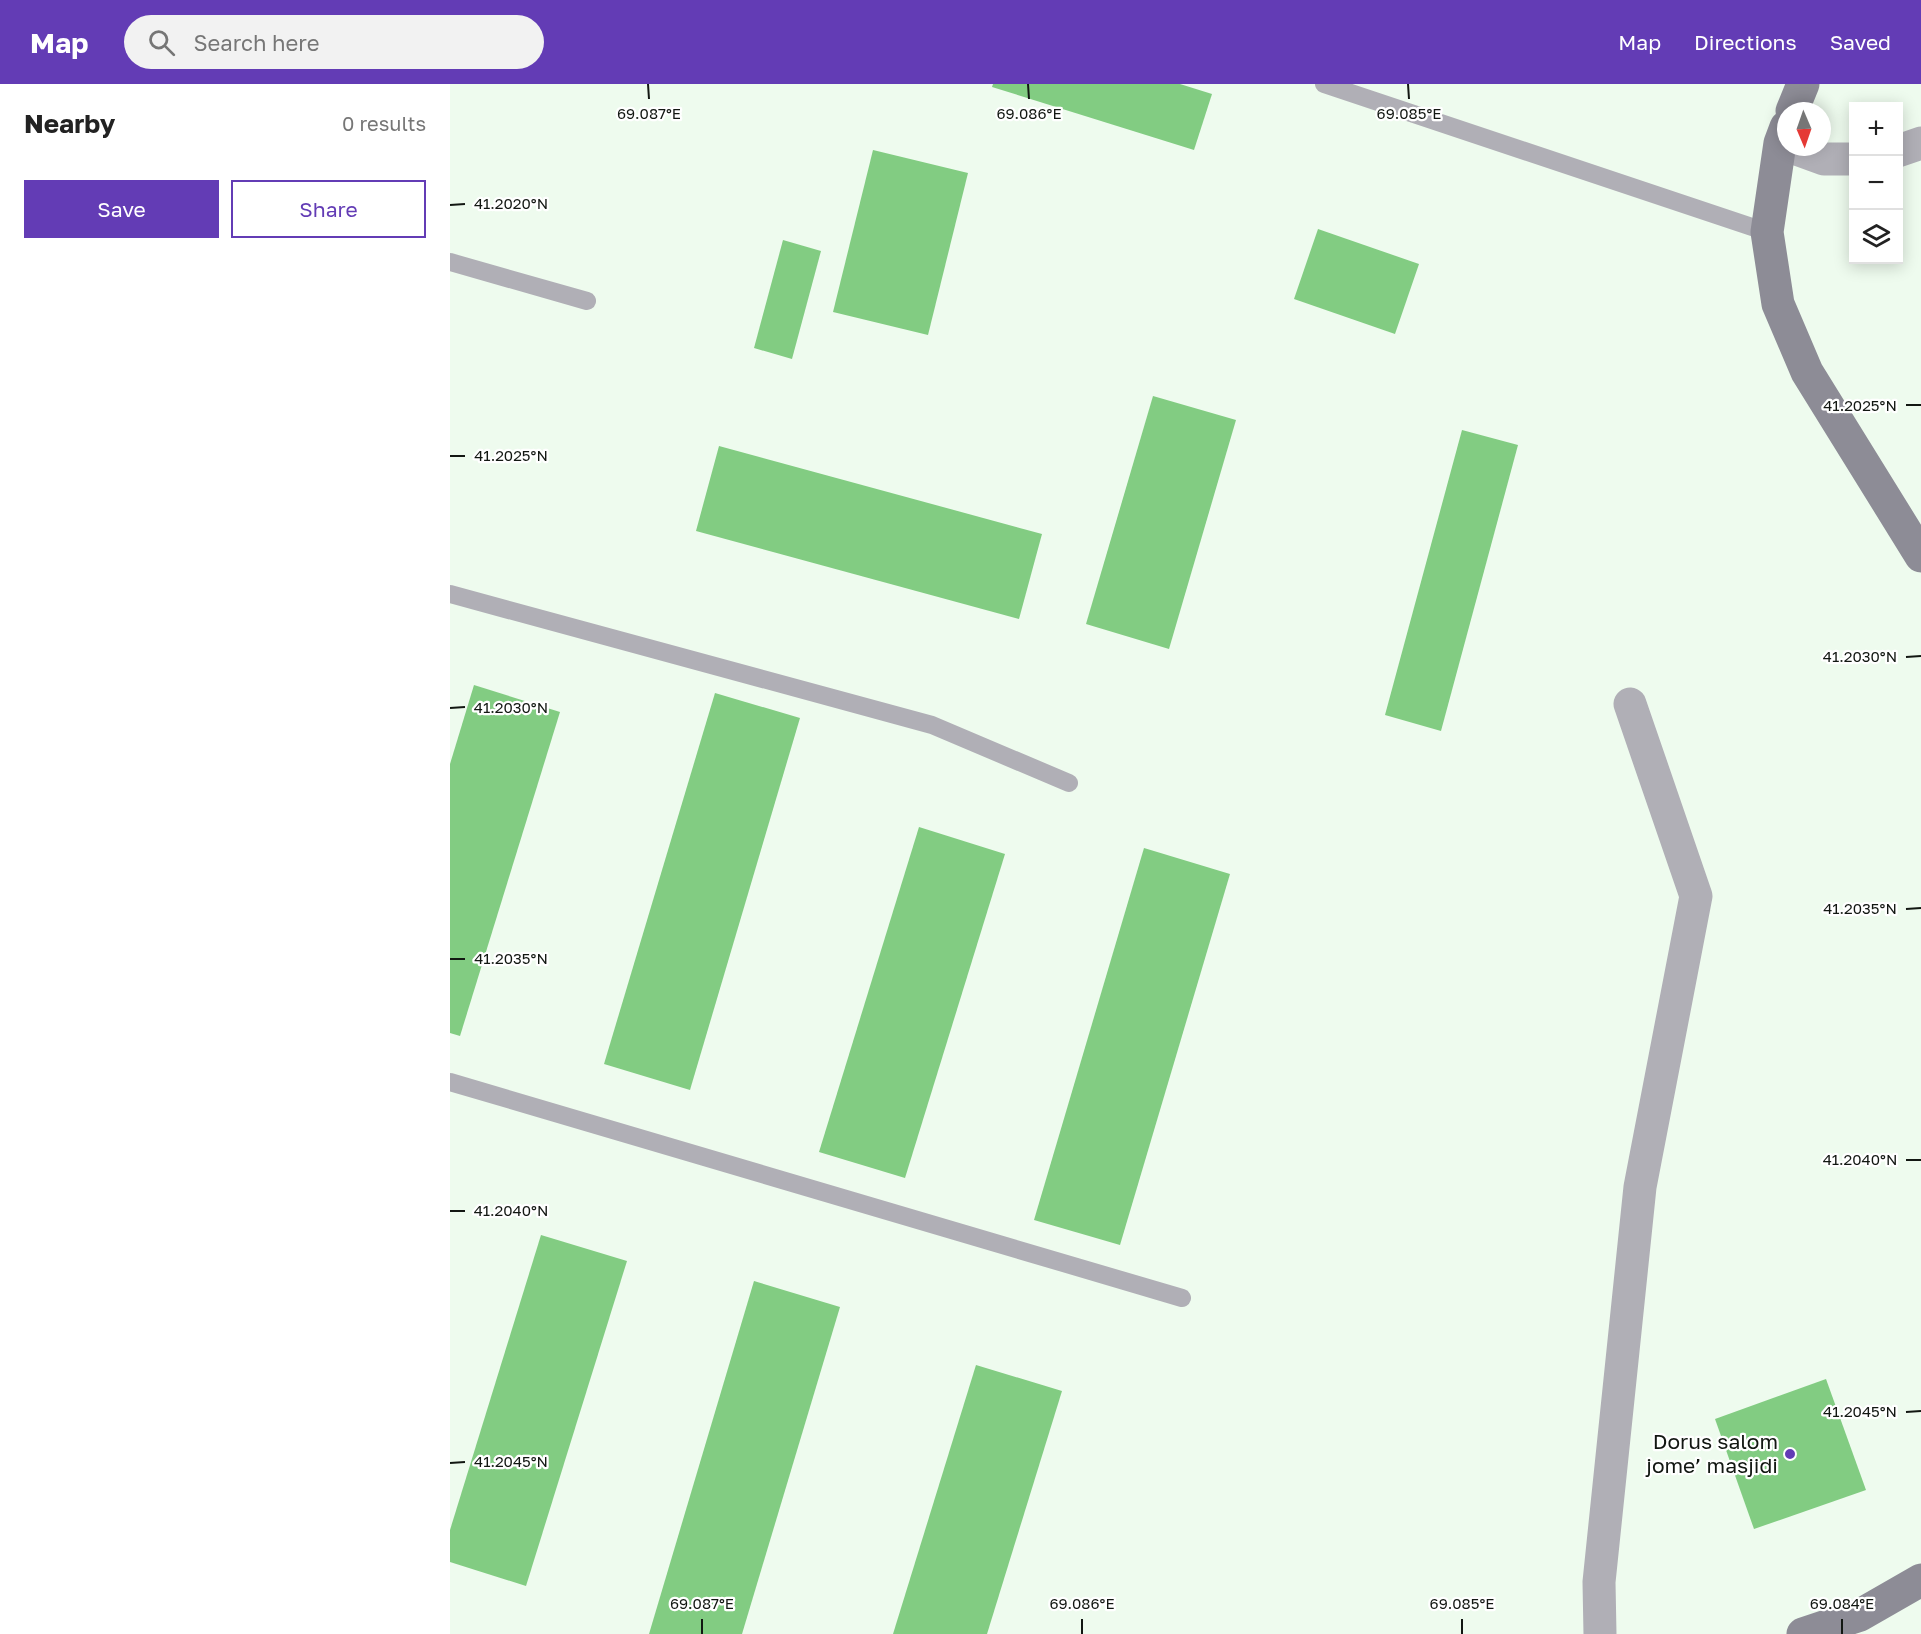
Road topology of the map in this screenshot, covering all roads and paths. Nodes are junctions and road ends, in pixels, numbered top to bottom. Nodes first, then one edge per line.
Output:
1 (1324, 84) edge
2 (1803, 84) edge
3 (1796, 102) edge
4 (1921, 143) edge
5 (1903, 150) edge
6 (1783, 156) edge
7 (1818, 156) edge
8 (1849, 159) edge
9 (1767, 232) junction
10 (450, 262) edge
11 (587, 301) dead end
12 (1921, 556) edge
13 (450, 594) edge
14 (1630, 704) dead end
15 (1069, 783) dead end
16 (450, 1082) edge
17 (1182, 1298) dead end
18 (1921, 1580) edge
19 (1600, 1634) edge
20 (1803, 1634) edge

1 - 9 lane
2 - 3 street
4 - 5 street
6 - 9 street
7 - 8 street
9 - 12 street
10 - 11 lane
13 - 15 lane
14 - 19 street
16 - 17 lane
18 - 20 street

